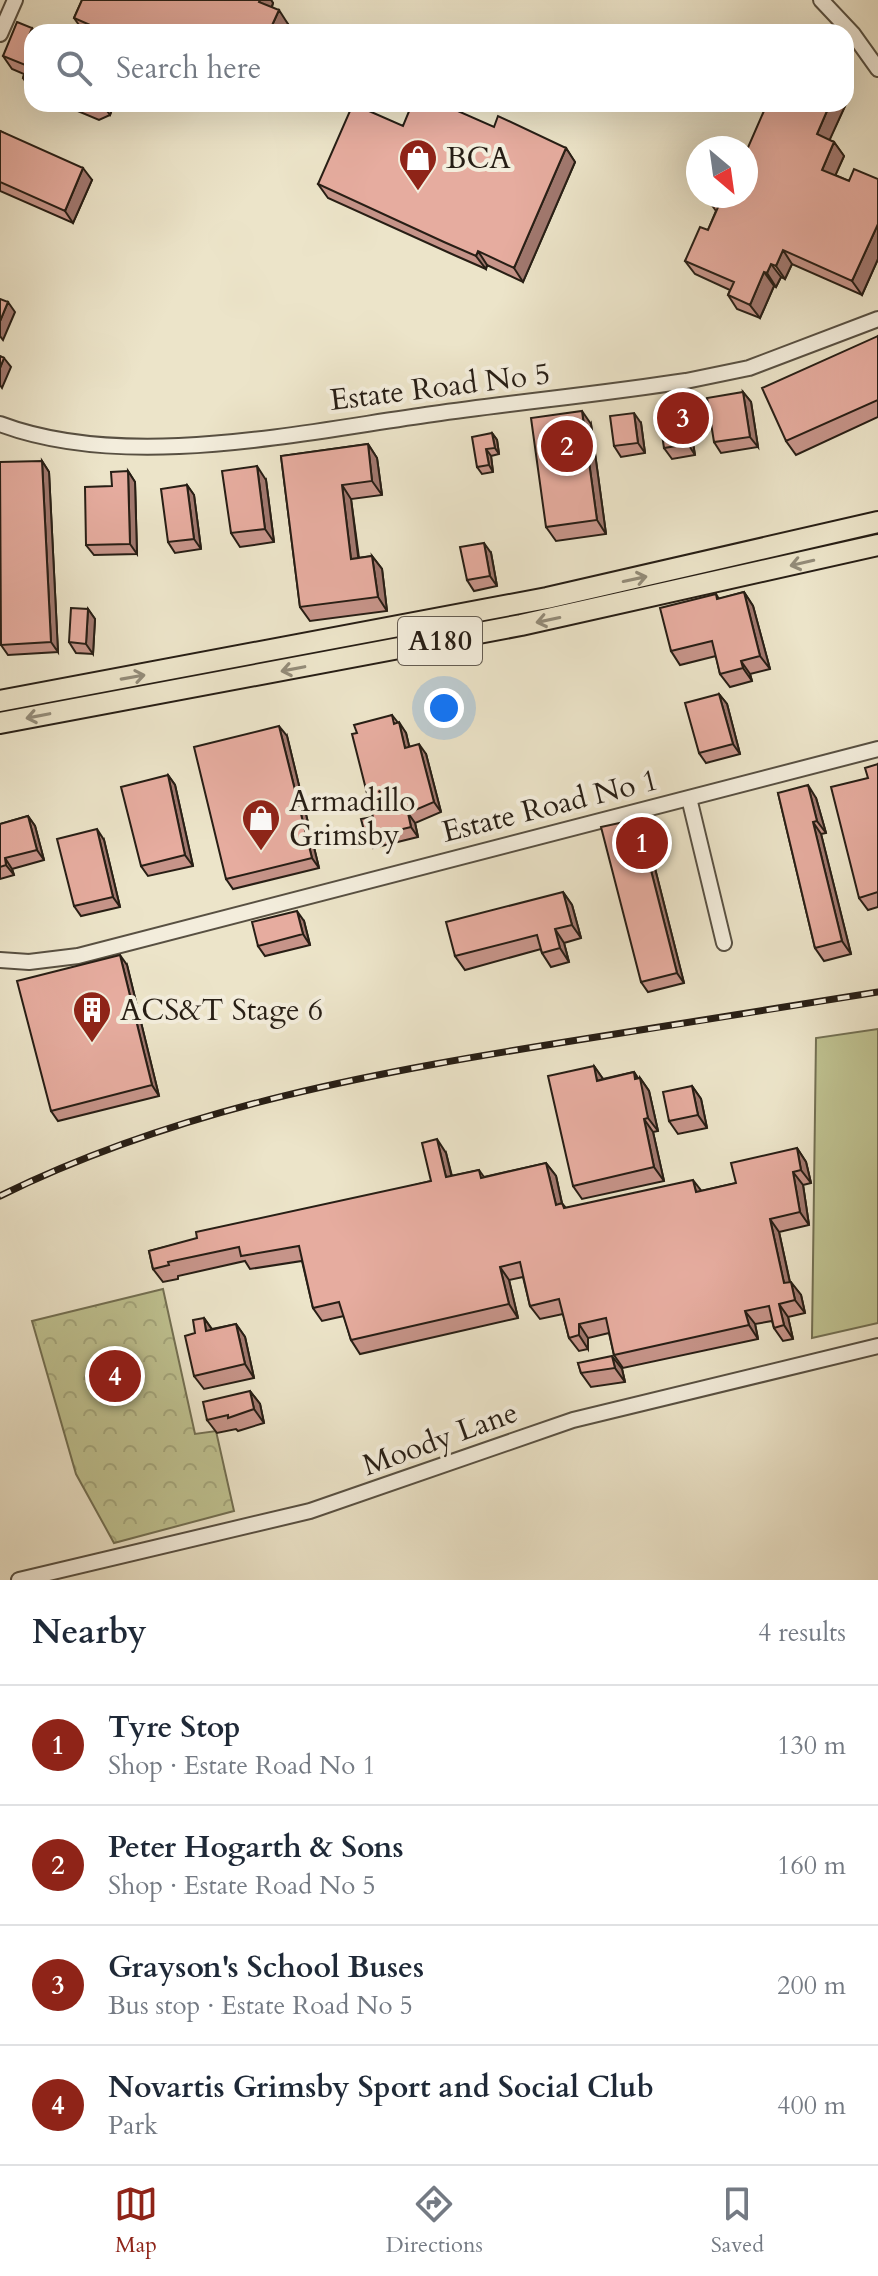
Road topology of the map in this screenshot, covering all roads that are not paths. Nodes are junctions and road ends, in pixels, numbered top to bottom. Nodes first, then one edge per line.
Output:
1 (15, 0) edge
2 (821, 0) edge
3 (844, 24) edge
4 (0, 34) edge
5 (854, 36) edge
6 (878, 69) edge
7 (878, 319) edge
8 (0, 424) edge
9 (878, 522) edge
10 (878, 545) edge
11 (0, 701) edge
12 (0, 723) edge
13 (878, 749) edge
14 (689, 798) junction
15 (724, 943) dead end
16 (0, 960) edge
17 (878, 1346) edge
18 (19, 1580) edge

1 - 4 street
2 - 3 street
5 - 6 street
7 - 8 street, Estate Road No 5
11 -> 9 highway, A180
10 -> 12 highway, A180
13 - 14 street, Estate Road No 1
14 - 15 street
14 - 16 street, Estate Road No 1
17 - 18 street, Moody Lane

